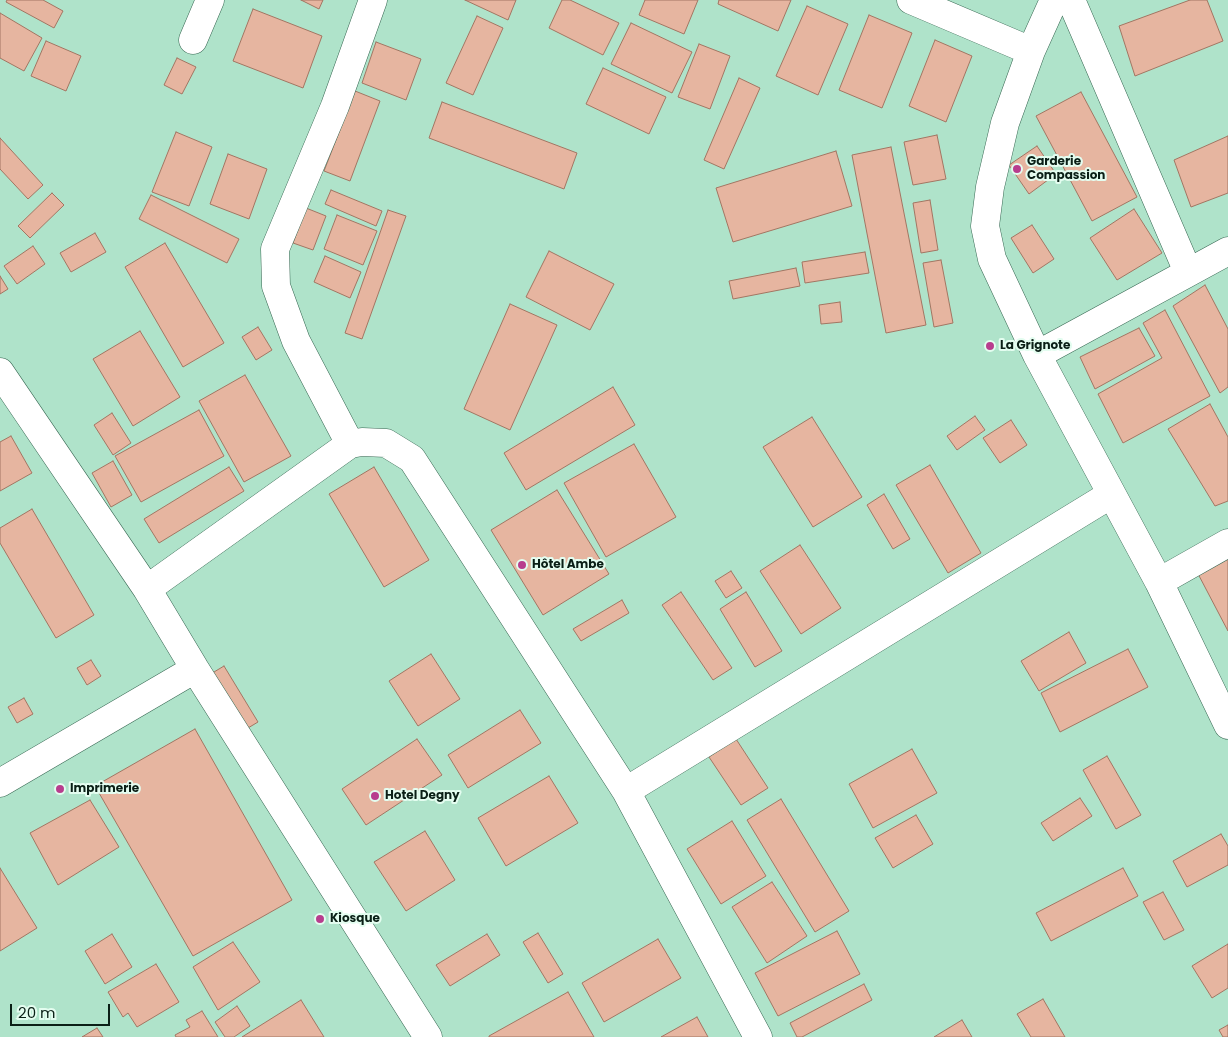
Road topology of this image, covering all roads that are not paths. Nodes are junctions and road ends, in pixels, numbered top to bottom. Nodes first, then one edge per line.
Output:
1 (210, 0) edge
2 (373, 0) edge
3 (911, 0) edge
4 (1054, 0) edge
5 (1071, 0) edge
6 (193, 40) dead end
7 (1031, 51) junction
8 (1228, 251) edge
9 (1188, 272) junction
10 (1038, 355) junction
11 (0, 372) edge
12 (350, 444) junction
13 (1110, 495) junction
14 (1228, 543) edge
15 (1159, 582) junction
16 (147, 589) junction
17 (195, 669) junction
18 (1228, 725) edge
19 (0, 783) edge
20 (626, 791) junction
21 (428, 1037) edge
22 (758, 1037) edge

1 - 6 street
2 - 12 street
3 - 7 street
4 - 7 street
5 - 9 street
7 - 10 street
8 - 9 street
9 - 10 street
10 - 13 street
11 - 16 street
12 - 16 street
12 - 20 street
13 - 15 street
13 - 20 street
14 - 15 street
15 - 18 street
16 - 17 street
17 - 19 street
17 - 21 street
20 - 22 street

